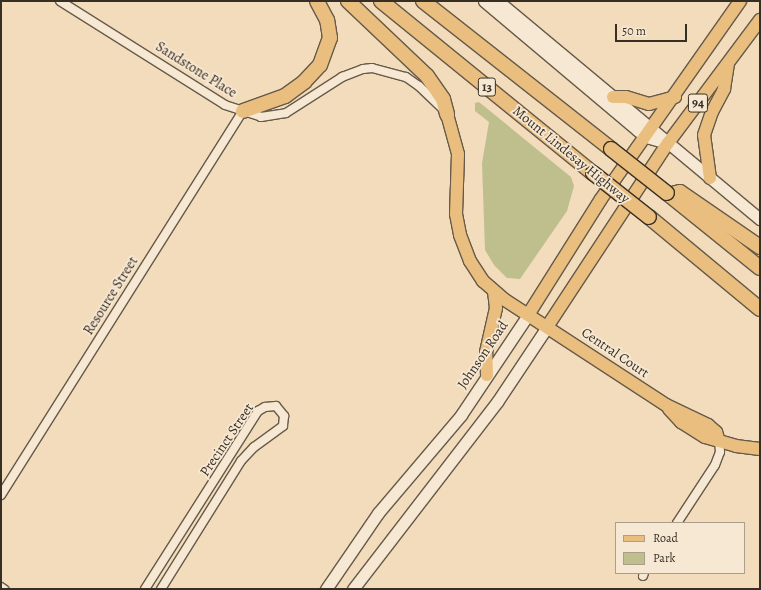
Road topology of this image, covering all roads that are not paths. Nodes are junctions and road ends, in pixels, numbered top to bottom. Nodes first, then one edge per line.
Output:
1 (60, 1) edge
2 (317, 1) edge
3 (348, 1) edge
4 (381, 1) edge
5 (423, 1) edge
6 (484, 1) edge
7 (498, 1) edge
8 (740, 1) edge
9 (760, 20) edge
10 (729, 64) junction
11 (613, 96) junction
12 (675, 97) junction
13 (243, 111) junction
14 (447, 114) junction
15 (649, 133) junction
16 (668, 143) junction
17 (710, 178) junction
18 (666, 193) junction
19 (760, 219) edge
20 (760, 247) edge
21 (760, 268) edge
22 (494, 291) junction
23 (760, 309) edge
24 (528, 315) junction
25 (548, 327) junction
26 (487, 375) junction
27 (719, 441) junction
28 (760, 449) edge
29 (1, 495) edge
30 (678, 522) edge
31 (1, 587) edge
32 (4, 589) edge
33 (146, 589) edge
34 (161, 589) edge
35 (326, 589) edge
36 (352, 589) edge

1 - 13 street, Sandstone Place
2 - 13 highway
3 - 14 highway
4 - 23 highway, Mount Lindesay Highway / 13, bridge
5 - 18 highway, Mount Lindesay Highway / 13, bridge
6 - 15 main road
7 - 11 main road
8 - 12 main road, 94
9 - 10 main road, 94
10 - 16 main road, 94
10 - 17 main road
11 - 12 main road
11 - 15 main road
12 - 15 main road, 94
13 - 14 street, Sandstone Place
13 - 29 street, Resource Street
14 - 22 main road
15 - 16 main road
15 - 24 main road, Johnson Road
16 - 17 main road
16 - 25 main road
17 - 19 main road
18 - 20 highway
18 - 21 highway, Mount Lindesay Highway / 13
22 - 24 main road
22 - 26 main road
24 - 25 main road
24 - 26 main road, Johnson Road
25 - 27 main road, Central Court
25 - 36 main road
26 - 35 main road, Johnson Road
27 - 28 main road, Central Court
27 - 30 street
31 - 32 street
33 - 34 street, Precinct Street

